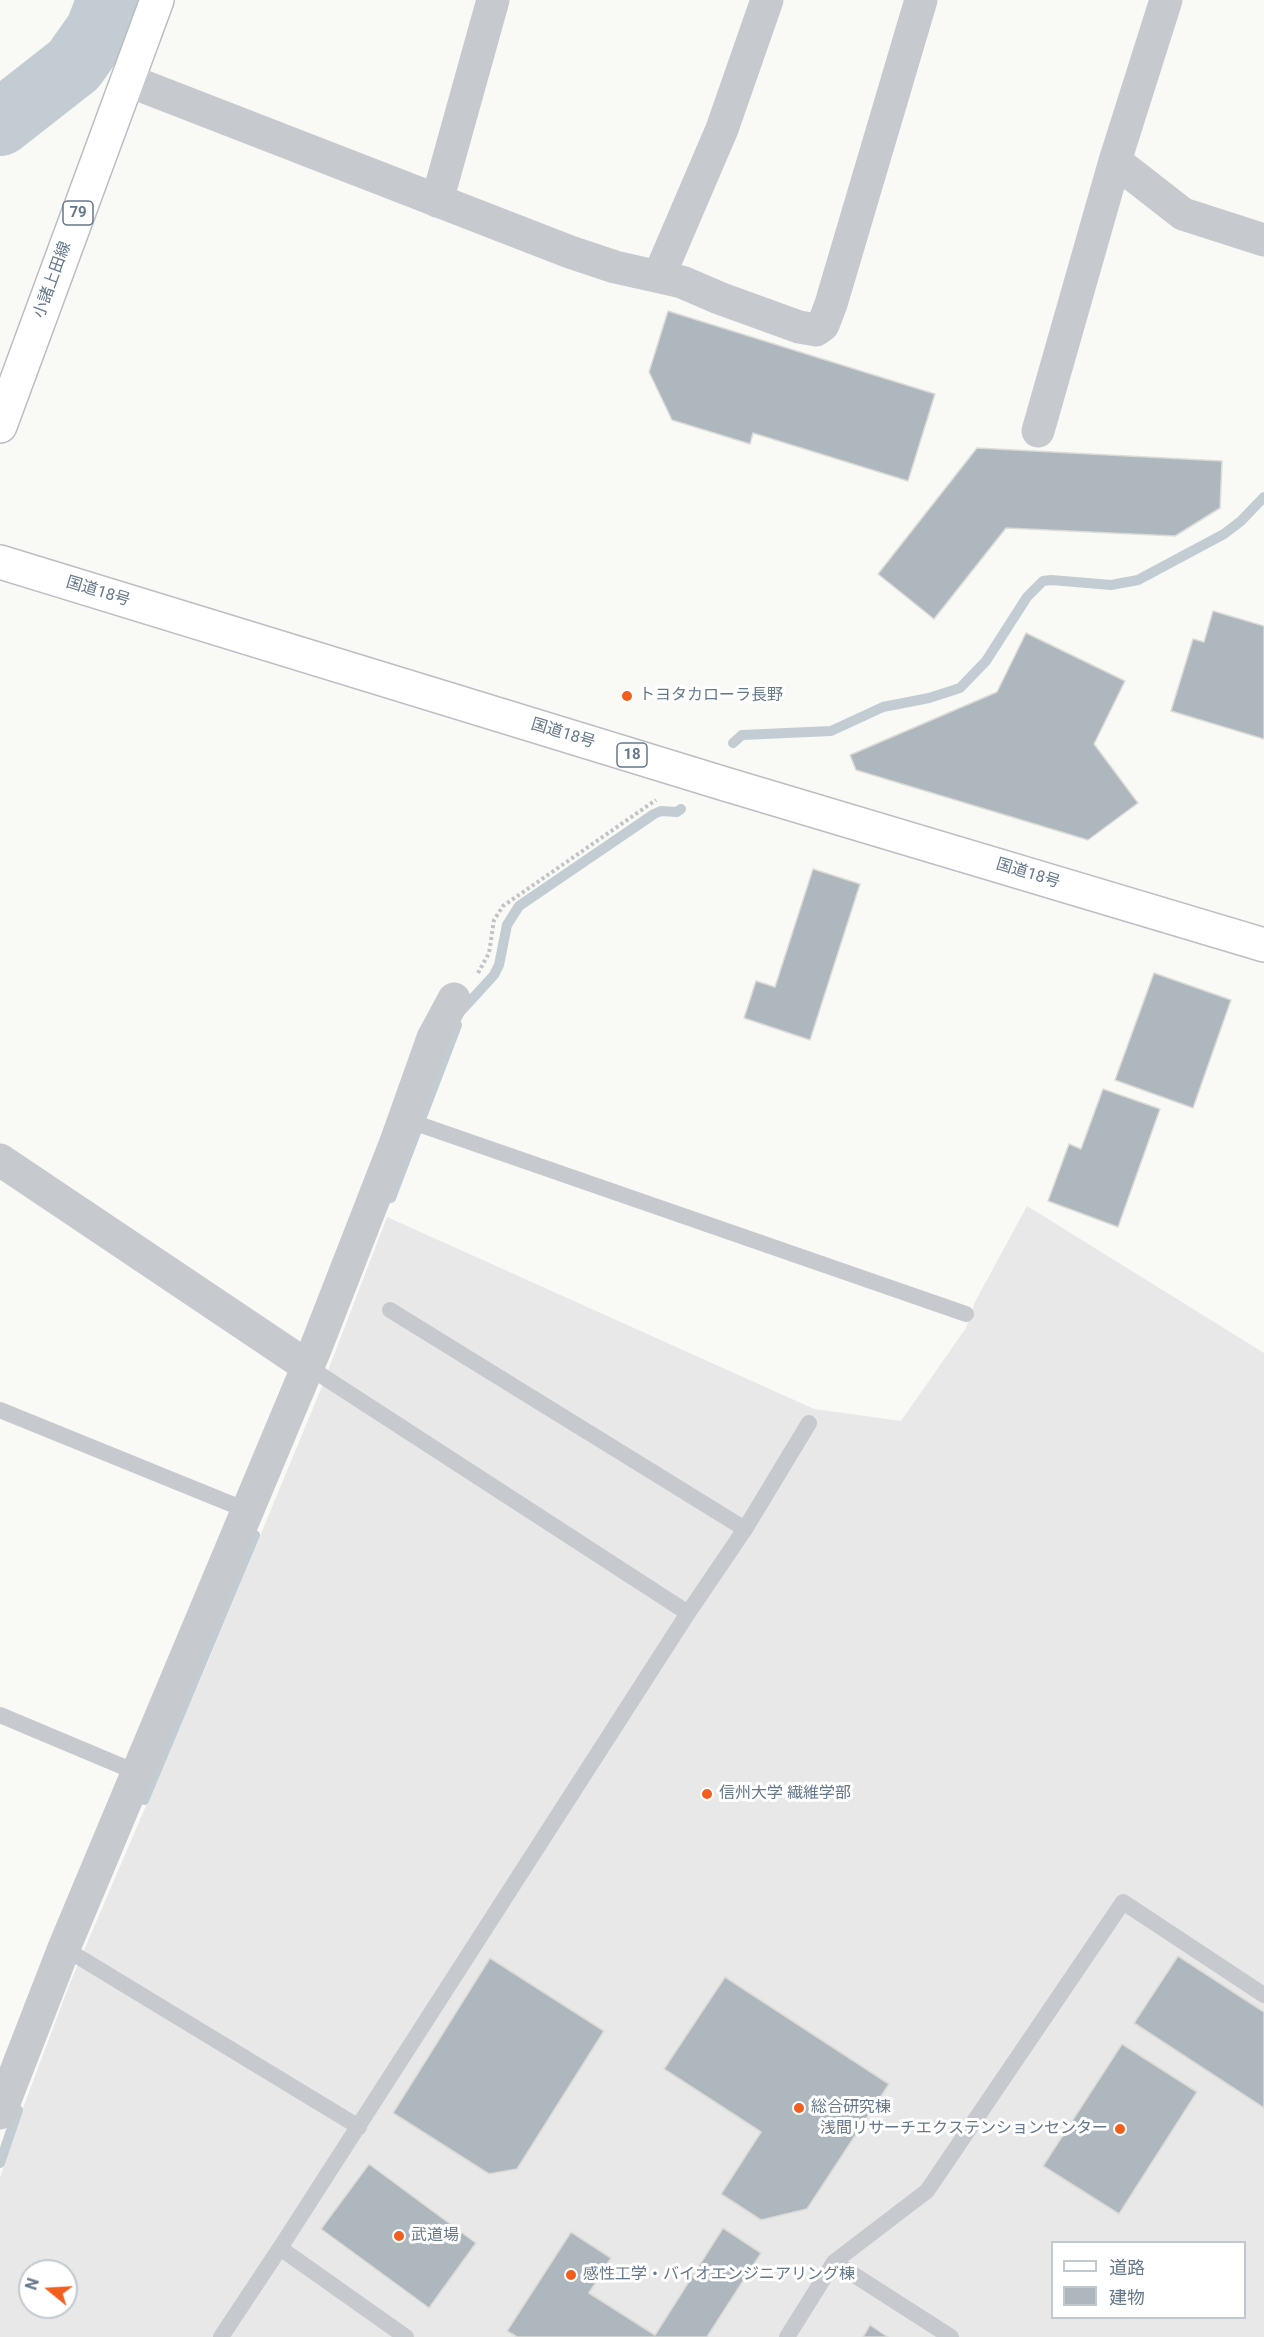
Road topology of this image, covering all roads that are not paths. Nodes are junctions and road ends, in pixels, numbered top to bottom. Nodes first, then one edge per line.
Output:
1 (157, 0) edge
2 (493, 0) edge
3 (767, 0) edge
4 (921, 0) edge
5 (1166, 0) edge
6 (127, 80) junction
7 (1115, 161) junction
8 (436, 201) junction
9 (1264, 240) edge
10 (659, 276) junction
11 (0, 426) edge
12 (1038, 431) dead end
13 (0, 562) edge
14 (1264, 945) edge
15 (454, 999) road end
16 (414, 1122) junction
17 (0, 1160) edge
18 (390, 1310) dead end
19 (966, 1314) dead end
20 (316, 1372) junction
21 (0, 1410) edge
22 (809, 1424) dead end
23 (246, 1510) junction
24 (746, 1529) junction
25 (688, 1613) junction
26 (0, 1715) edge
27 (138, 1773) junction
28 (73, 1954) junction
29 (1264, 1995) edge
30 (0, 2113) edge
31 (359, 2127) junction
32 (280, 2247) junction
33 (834, 2262) junction
34 (221, 2337) edge
35 (406, 2337) edge
36 (787, 2337) edge
37 (951, 2337) edge

1 - 6 main road, 小諸上田線 / 79
2 - 8 street
3 - 10 street
4 - 10 street
5 - 7 street
6 - 8 street
6 - 11 main road, 小諸上田線 / 79
7 - 9 street
7 - 12 street
8 - 10 street
13 - 14 main road, 国道18号 / 18
15 - 16 street
16 - 19 lane
16 - 20 street
17 - 20 street
18 - 24 lane
20 - 23 street
20 - 25 lane
21 - 23 lane
22 - 24 lane
23 - 27 street
24 - 25 lane
25 - 31 lane
26 - 27 lane
27 - 28 street
28 - 30 street
28 - 31 lane
29 - 33 lane
31 - 32 lane
32 - 34 lane
32 - 35 lane
33 - 36 lane
33 - 37 lane

